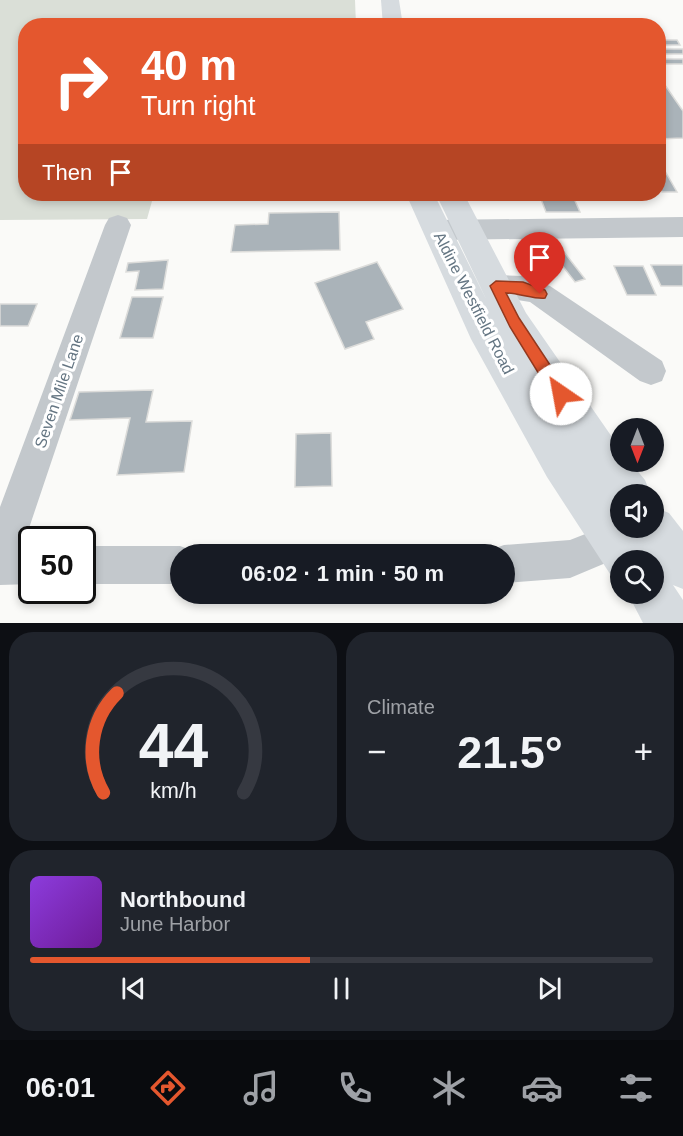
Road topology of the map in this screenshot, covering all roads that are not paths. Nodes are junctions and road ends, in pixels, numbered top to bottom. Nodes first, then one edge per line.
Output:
1 (390, 0) edge
2 (392, 18) edge
3 (426, 201) edge
4 (451, 201) edge
5 (118, 225) dead end
6 (683, 227) edge
7 (453, 230) junction
8 (496, 286) junction
9 (651, 371) dead end
10 (622, 484) edge
11 (635, 540) edge
12 (0, 558) edge
13 (515, 564) edge
14 (96, 565) edge
15 (170, 565) edge
16 (0, 566) edge
17 (18, 566) edge
18 (683, 567) edge
19 (658, 604) edge
20 (671, 623) edge

1 - 2 main road
3 - 7 main road, Aldine Westfield Road
4 - 7 main road, Aldine Westfield Road
5 - 12 street, Seven Mile Lane
6 - 7 street
7 - 8 main road, Aldine Westfield Road
7 - 11 main road, Aldine Westfield Road
8 - 9 street
8 - 10 main road, Aldine Westfield Road
11 - 13 street
11 - 18 main road, Aldine Westfield Road
14 - 15 street
16 - 17 street
19 - 20 main road

